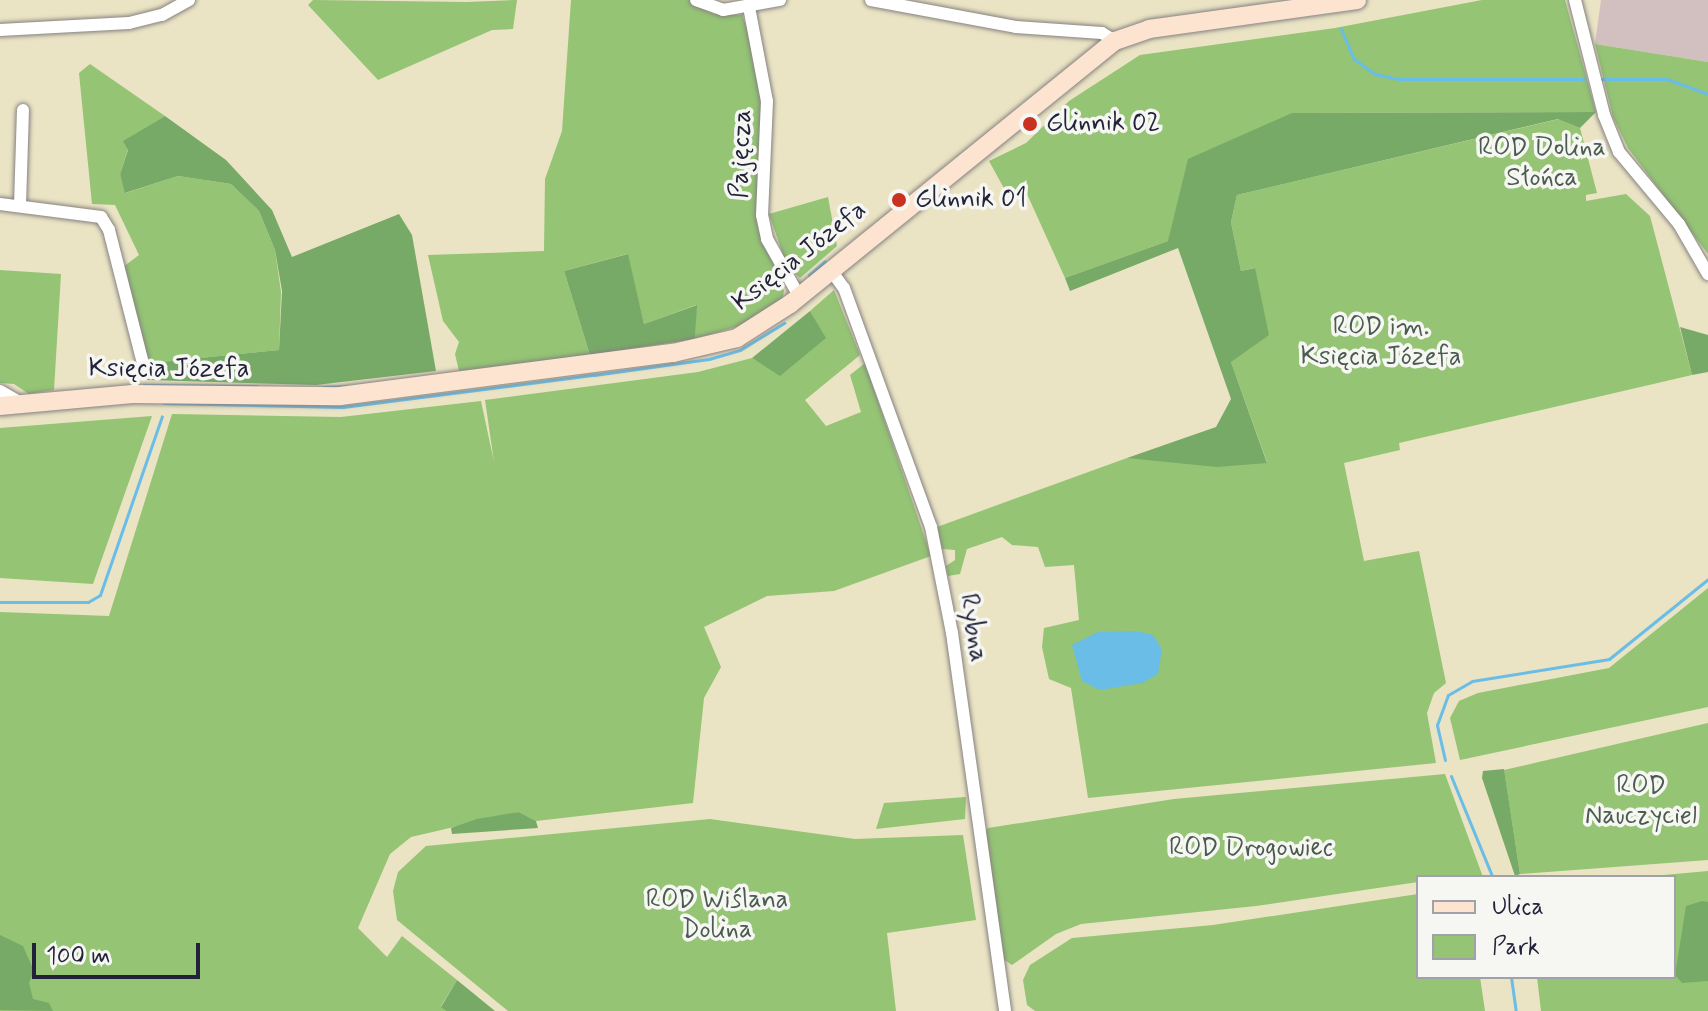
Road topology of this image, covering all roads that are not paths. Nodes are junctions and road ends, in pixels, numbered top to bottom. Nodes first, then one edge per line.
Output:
1 (189, 0) edge
2 (696, 0) edge
3 (778, 0) edge
4 (871, 0) edge
5 (1357, 0) edge
6 (1575, 0) edge
7 (921, 4) edge
8 (749, 7) junction
9 (0, 30) edge
10 (1115, 41) junction
11 (23, 110) dead end
12 (0, 204) edge
13 (20, 205) junction
14 (830, 269) junction
15 (1708, 274) edge
16 (799, 296) junction
17 (144, 367) dead end
18 (0, 391) edge
19 (21, 403) junction
20 (0, 406) edge
21 (1005, 1011) edge

1 - 9 street
2 - 8 street
3 - 8 street
4 - 7 street
5 - 10 main road, Księcia Józefa
6 - 15 street
7 - 10 street
8 - 16 street, Pajęcza
10 - 14 main road, Księcia Józefa
11 - 13 street
12 - 13 street
13 - 17 street
14 - 16 main road, Księcia Józefa
14 - 21 street, Rybna
16 - 19 main road, Księcia Józefa
18 - 19 street
19 - 20 main road, Księcia Józefa

